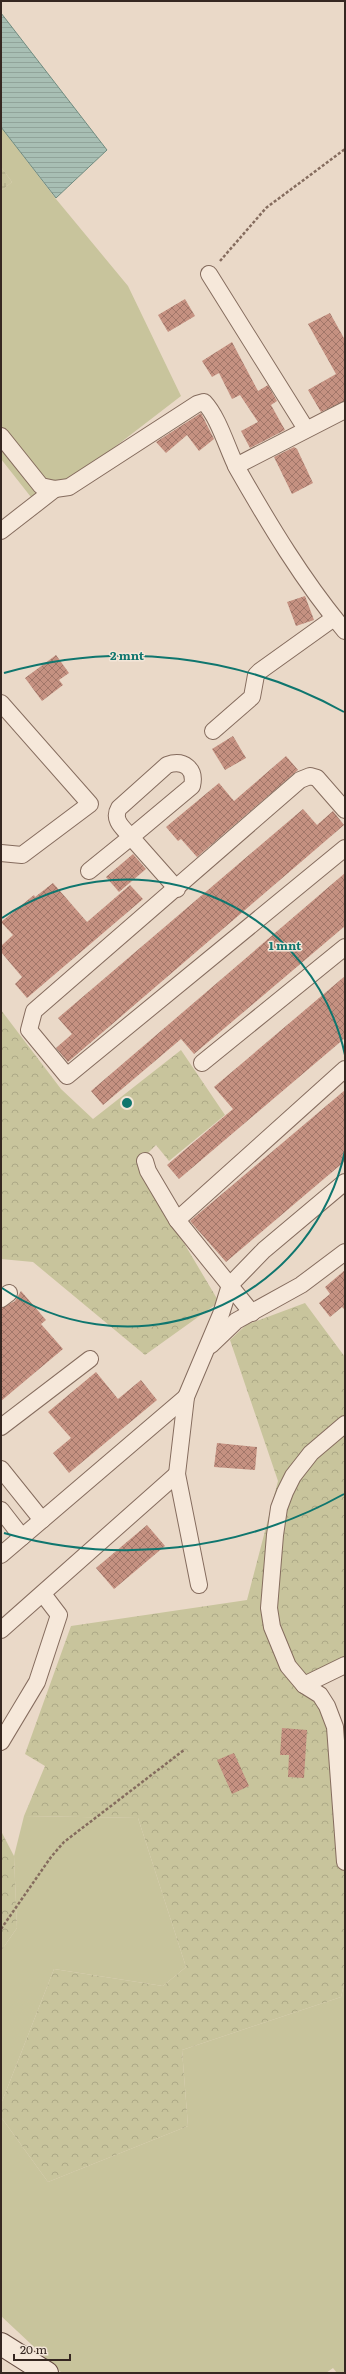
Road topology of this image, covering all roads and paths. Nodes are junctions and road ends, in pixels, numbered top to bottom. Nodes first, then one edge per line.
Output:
1 (345, 149) edge
2 (209, 274) joint
3 (345, 410) edge
4 (306, 429) junction
5 (1, 436) edge
6 (236, 466) junction
7 (55, 489) junction
8 (1, 531) edge
9 (334, 618) junction
10 (345, 631) edge
11 (1, 703) edge
12 (213, 731) dead end
13 (345, 810) edge
14 (131, 837) junction
15 (345, 848) edge
16 (1, 853) edge
17 (89, 871) dead end
18 (177, 889) junction
19 (345, 947) edge
20 (202, 1063) dead end
21 (345, 1069) edge
22 (145, 1161) dead end
23 (345, 1182) edge
24 (177, 1220) junction
25 (344, 1254) edge
26 (230, 1285) junction
27 (252, 1313) junction
28 (206, 1350) junction
29 (90, 1359) dead end
30 (186, 1397) junction
31 (345, 1424) edge
32 (1, 1427) edge
33 (1, 1469) edge
34 (177, 1474) junction
35 (1, 1510) edge
36 (42, 1520) junction
37 (22, 1537) junction
38 (1, 1555) edge
39 (200, 1585) dead end
40 (43, 1594) junction
41 (1, 1630) edge
42 (345, 1665) edge
43 (304, 1685) junction
44 (1, 1742) edge
45 (184, 1750) dead end
46 (344, 1836) edge
47 (345, 1862) edge
48 (1, 1929) edge
49 (1, 2344) edge
50 (47, 2373) edge

1 - 2 path
2 - 4 street
3 - 4 street
4 - 6 street
5 - 7 street
6 - 7 street
6 - 9 street
7 - 8 street
9 - 10 street
9 - 12 street
11 - 16 street
13 - 18 street
14 - 14 street
14 - 17 street
14 - 18 street
15 - 18 street
19 - 20 street
21 - 24 street
22 - 24 street
23 - 26 street
24 - 26 street
25 - 27 street
26 - 27 street
26 - 28 street
27 - 28 street
28 - 30 street
29 - 32 street
30 - 34 street
30 - 36 street
31 - 43 street
33 - 36 street
34 - 39 street
34 - 40 street
35 - 37 street
36 - 37 street
37 - 38 street
40 - 41 street
40 - 44 street
42 - 43 street
43 - 46 street
45 - 48 path
46 - 47 street
49 - 50 main road

